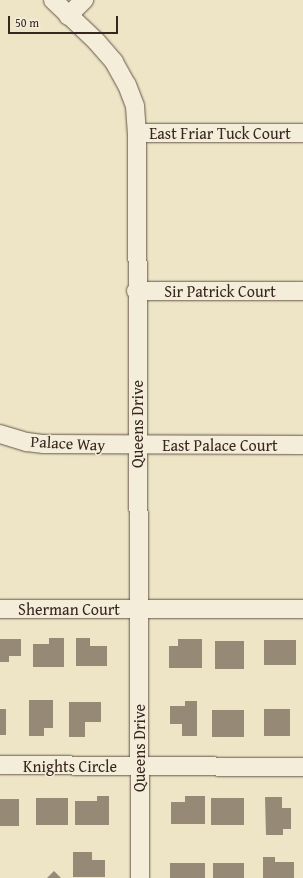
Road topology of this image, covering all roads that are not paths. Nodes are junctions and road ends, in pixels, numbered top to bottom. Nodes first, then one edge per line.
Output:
1 (52, 0) edge
2 (84, 0) edge
3 (68, 16) junction
4 (137, 133) junction
5 (303, 134) edge
6 (136, 291) junction
7 (303, 291) edge
8 (0, 434) edge
9 (137, 445) junction
10 (303, 445) edge
11 (138, 608) junction
12 (0, 609) edge
13 (303, 609) edge
14 (0, 765) edge
15 (139, 766) junction
16 (303, 767) edge
17 (140, 878) edge

1 - 3 street, Queens Drive
2 - 3 street
3 - 4 street, Queens Drive
4 - 5 street, East Friar Tuck Court
4 - 6 street, Queens Drive
6 - 7 street, Sir Patrick Court
6 - 9 street, Queens Drive
8 - 9 street, Palace Way
9 - 10 street, East Palace Court
9 - 11 street, Queens Drive
11 - 12 street, Sherman Court
11 - 13 street, Sherman Court
11 - 15 street, Queens Drive
14 - 15 street, Knights Circle
15 - 16 street, Knights Circle
15 - 17 street, Queens Drive

